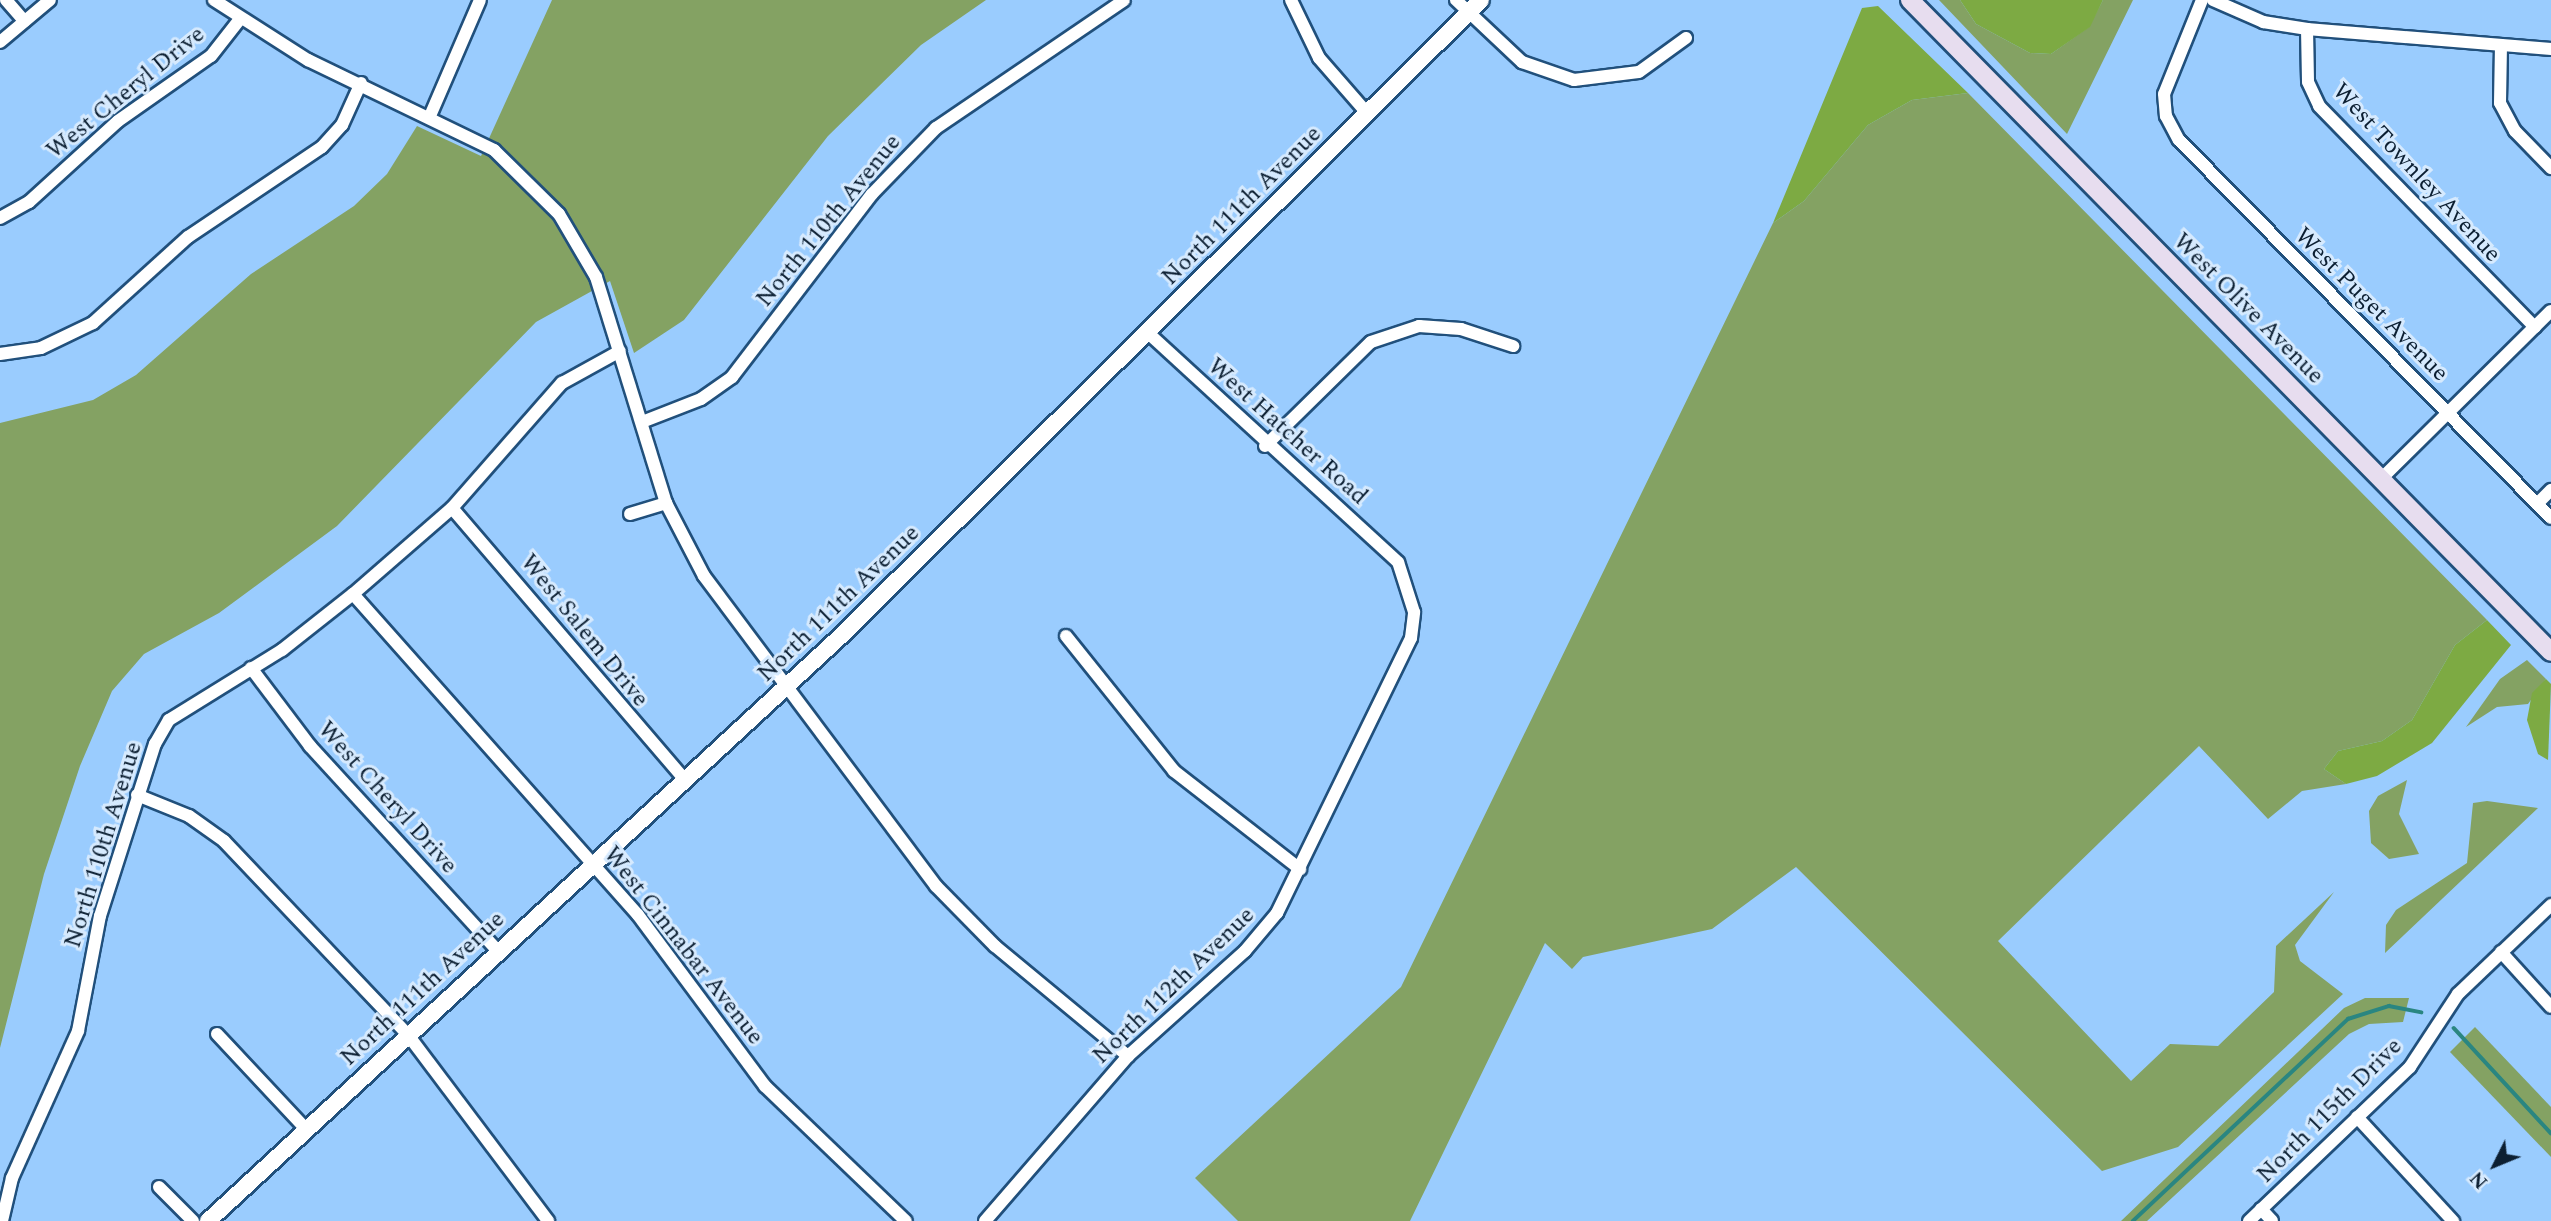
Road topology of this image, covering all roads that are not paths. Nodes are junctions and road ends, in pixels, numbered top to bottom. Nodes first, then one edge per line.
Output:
1 (6, 0) edge
2 (50, 0) edge
3 (214, 0) edge
4 (480, 0) edge
5 (1124, 0) edge
6 (1291, 0) edge
7 (1456, 0) edge
8 (1482, 0) edge
9 (1910, 0) edge
10 (2202, 0) edge
11 (2213, 0) edge
12 (1468, 13) junction
13 (240, 19) junction
14 (24, 21) junction
15 (2307, 29) junction
16 (1686, 38) dead end
17 (0, 42) edge
18 (2501, 45) junction
19 (2551, 49) edge
20 (361, 83) junction
21 (1367, 113) junction
22 (430, 116) junction
23 (2551, 168) edge
24 (0, 218) edge
25 (2551, 311) edge
26 (2535, 327) junction
27 (1148, 333) junction
28 (1513, 346) dead end
29 (620, 351) junction
30 (0, 354) edge
31 (2448, 413) junction
32 (642, 422) junction
33 (1265, 446) junction
34 (2381, 479) junction
35 (2551, 490) edge
36 (666, 503) junction
37 (2537, 504) junction
38 (452, 508) junction
39 (630, 514) dead end
40 (2551, 518) edge
41 (1398, 562) joint
42 (354, 594) junction
43 (1066, 636) dead end
44 (2551, 652) edge
45 (251, 668) junction
46 (787, 687) junction
47 (684, 779) junction
48 (137, 795) junction
49 (593, 864) junction
50 (1300, 869) junction
51 (2551, 905) edge
52 (498, 951) junction
53 (2501, 952) junction
54 (2551, 1007) edge
55 (217, 1034) dead end
56 (408, 1035) junction
57 (1128, 1056) junction
58 (2357, 1117) junction
59 (306, 1129) junction
60 (159, 1187) dead end
61 (2261, 1209) junction
62 (2, 1221) edge
63 (193, 1221) edge
64 (208, 1221) edge
65 (548, 1221) edge
66 (906, 1221) edge
67 (985, 1221) edge
68 (2249, 1221) edge
69 (2272, 1221) edge
70 (2454, 1221) edge

1 - 14 street
2 - 14 street
3 - 13 street
4 - 22 street
5 - 32 street, North 110th Avenue
6 - 21 street
7 - 12 street
8 - 12 street, North 111th Avenue
9 - 34 main road, West Olive Avenue
10 - 31 street, West Puget Avenue
11 - 15 street
12 - 16 street
12 - 21 street, North 111th Avenue
13 - 20 street
13 - 24 street, West Cheryl Drive
14 - 17 street
15 - 18 street
15 - 26 street, West Townley Avenue
18 - 19 street
18 - 23 street
20 - 22 street
20 - 30 street
21 - 27 street, North 111th Avenue
22 - 29 street
25 - 26 street
26 - 31 street
27 - 33 street, West Hatcher Road
27 - 46 street, North 111th Avenue
28 - 33 street
29 - 32 street
29 - 38 street, North 110th Avenue
31 - 34 street
31 - 37 street, West Puget Avenue
32 - 36 street
33 - 41 street, West Hatcher Road
34 - 44 main road, West Olive Avenue
35 - 37 street
36 - 39 street
36 - 46 street
37 - 40 street, West Puget Avenue
38 - 42 street, North 110th Avenue
38 - 47 street, West Salem Drive
41 - 50 street, North 112th Avenue
42 - 45 street, North 110th Avenue
42 - 49 street, West Cinnabar Avenue
43 - 50 street
45 - 48 street, North 110th Avenue
45 - 52 street, West Cheryl Drive
46 - 47 street, North 111th Avenue
46 - 57 street
47 - 49 street, North 111th Avenue
48 - 56 street
48 - 62 street, North 110th Avenue
49 - 52 street, North 111th Avenue
49 - 66 street, West Cinnabar Avenue
50 - 57 street, North 112th Avenue
51 - 53 street, North 115th Drive
52 - 56 street, North 111th Avenue
53 - 54 street
53 - 58 street, North 115th Drive
55 - 59 street
56 - 59 street, North 111th Avenue
56 - 65 street
57 - 67 street, North 112th Avenue
58 - 61 street, North 115th Drive
58 - 70 street
59 - 64 street, North 111th Avenue
60 - 63 street
61 - 68 street, North 115th Drive
61 - 69 street

